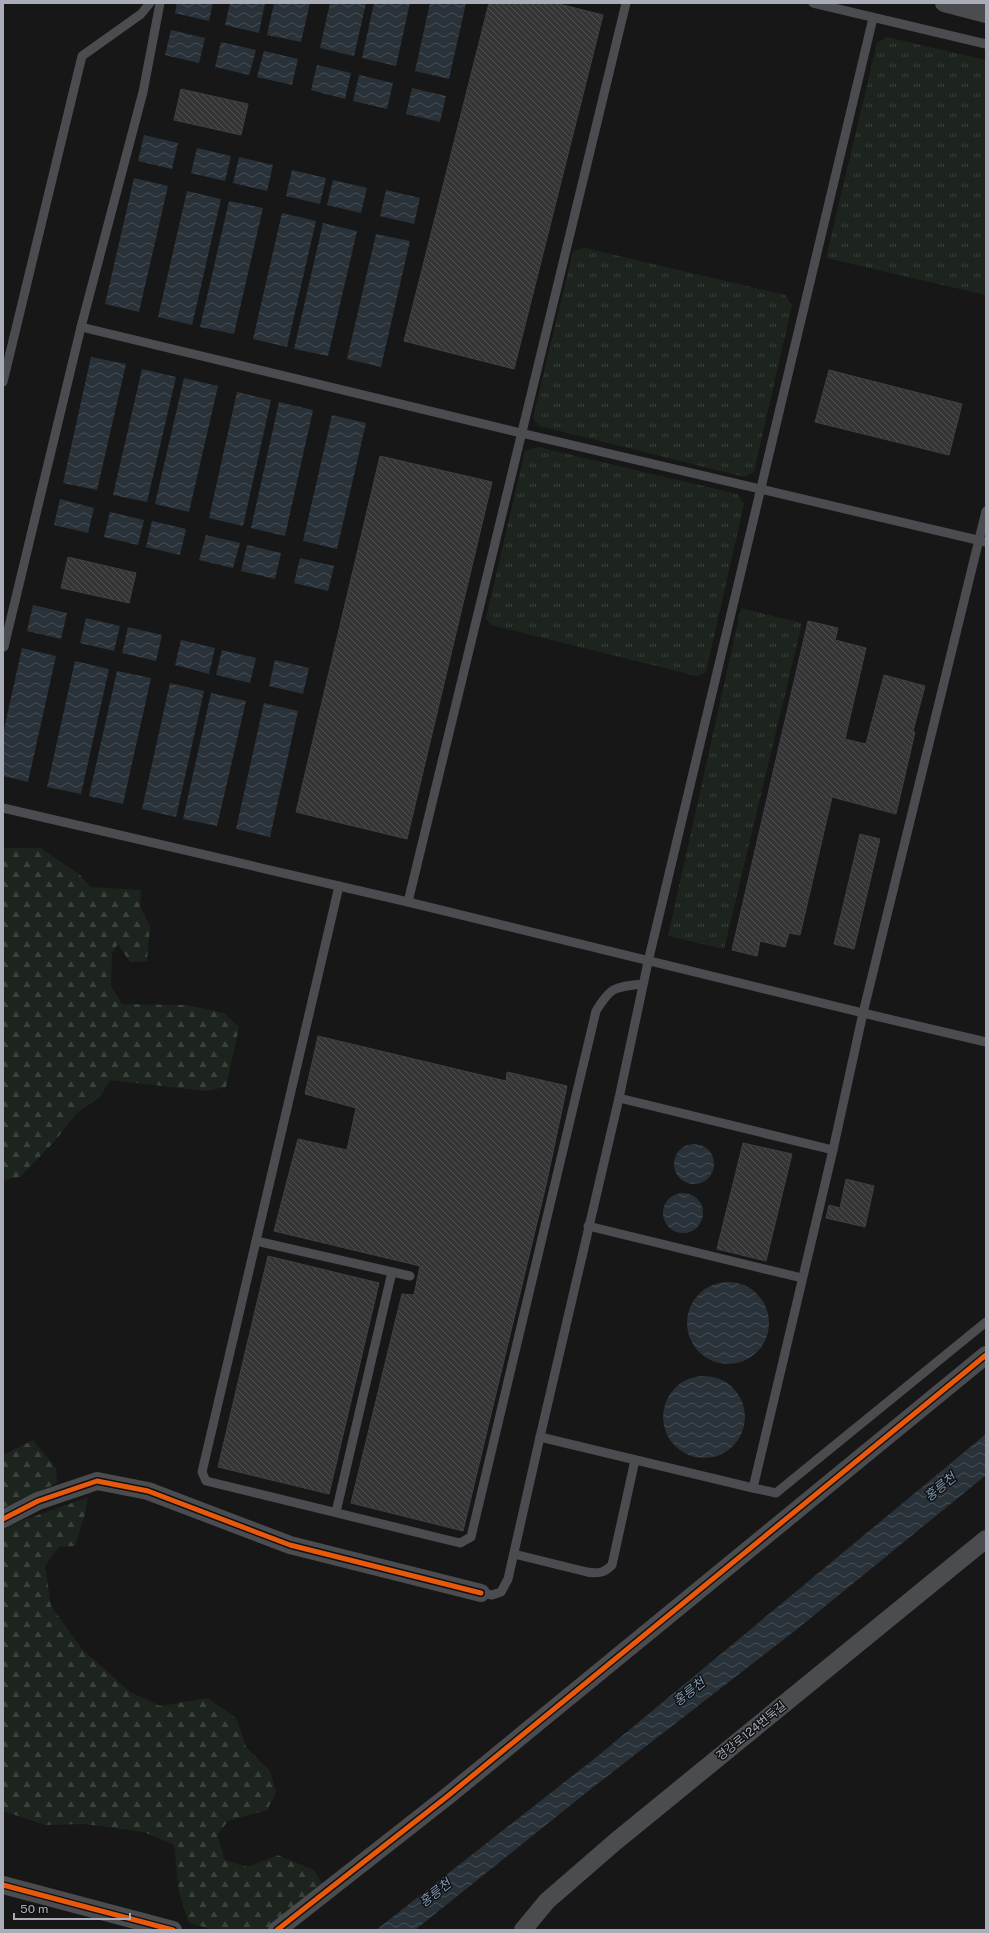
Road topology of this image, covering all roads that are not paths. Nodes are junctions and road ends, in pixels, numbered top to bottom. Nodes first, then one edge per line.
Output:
1 (150, 3) edge
2 (160, 3) edge
3 (626, 3) edge
4 (813, 3) edge
5 (944, 3) edge
6 (986, 14) edge
7 (874, 18) junction
8 (986, 44) edge
9 (81, 327) junction
10 (3, 382) edge
11 (521, 433) junction
12 (759, 489) junction
13 (986, 511) edge
14 (983, 541) edge
15 (3, 648) edge
16 (3, 808) edge
17 (339, 886) junction
18 (408, 902) junction
19 (648, 962) junction
20 (643, 984) junction
21 (863, 1013) junction
22 (986, 1042) edge
23 (619, 1098) junction
24 (833, 1150) junction
25 (588, 1226) junction
26 (256, 1241) junction
27 (392, 1272) junction
28 (410, 1276) dead end
29 (802, 1278) junction
30 (986, 1322) edge
31 (986, 1355) edge
32 (540, 1438) junction
33 (635, 1460) junction
34 (753, 1488) junction
35 (336, 1512) junction
36 (3, 1519) edge
37 (986, 1539) edge
38 (514, 1554) junction
39 (482, 1593) joint
40 (3, 1885) edge
41 (173, 1930) edge
42 (277, 1930) edge
43 (523, 1930) edge

1 - 10 lane
2 - 9 lane
3 - 11 lane
4 - 7 lane
5 - 6 street
7 - 8 lane
7 - 12 lane
9 - 11 lane
9 - 15 lane
11 - 12 lane
11 - 18 lane
12 - 14 lane
12 - 19 lane
13 - 14 lane
14 - 21 lane
16 - 17 lane
17 - 18 lane
17 - 26 lane
18 - 19 lane
19 - 20 lane
19 - 21 lane
20 - 23 lane
20 - 35 lane
21 - 22 lane
21 - 24 lane
23 - 24 lane
23 - 25 lane
24 - 29 lane
25 - 29 lane
25 - 32 lane
26 - 27 lane
26 - 35 lane
27 - 28 lane
27 - 35 lane
29 - 34 lane
30 - 34 lane
31 - 42 street
32 - 33 lane
32 - 38 lane
33 - 34 lane
33 - 38 lane
36 - 39 street
37 - 43 street, 경강로124번둑길
38 - 39 lane
40 - 41 street

